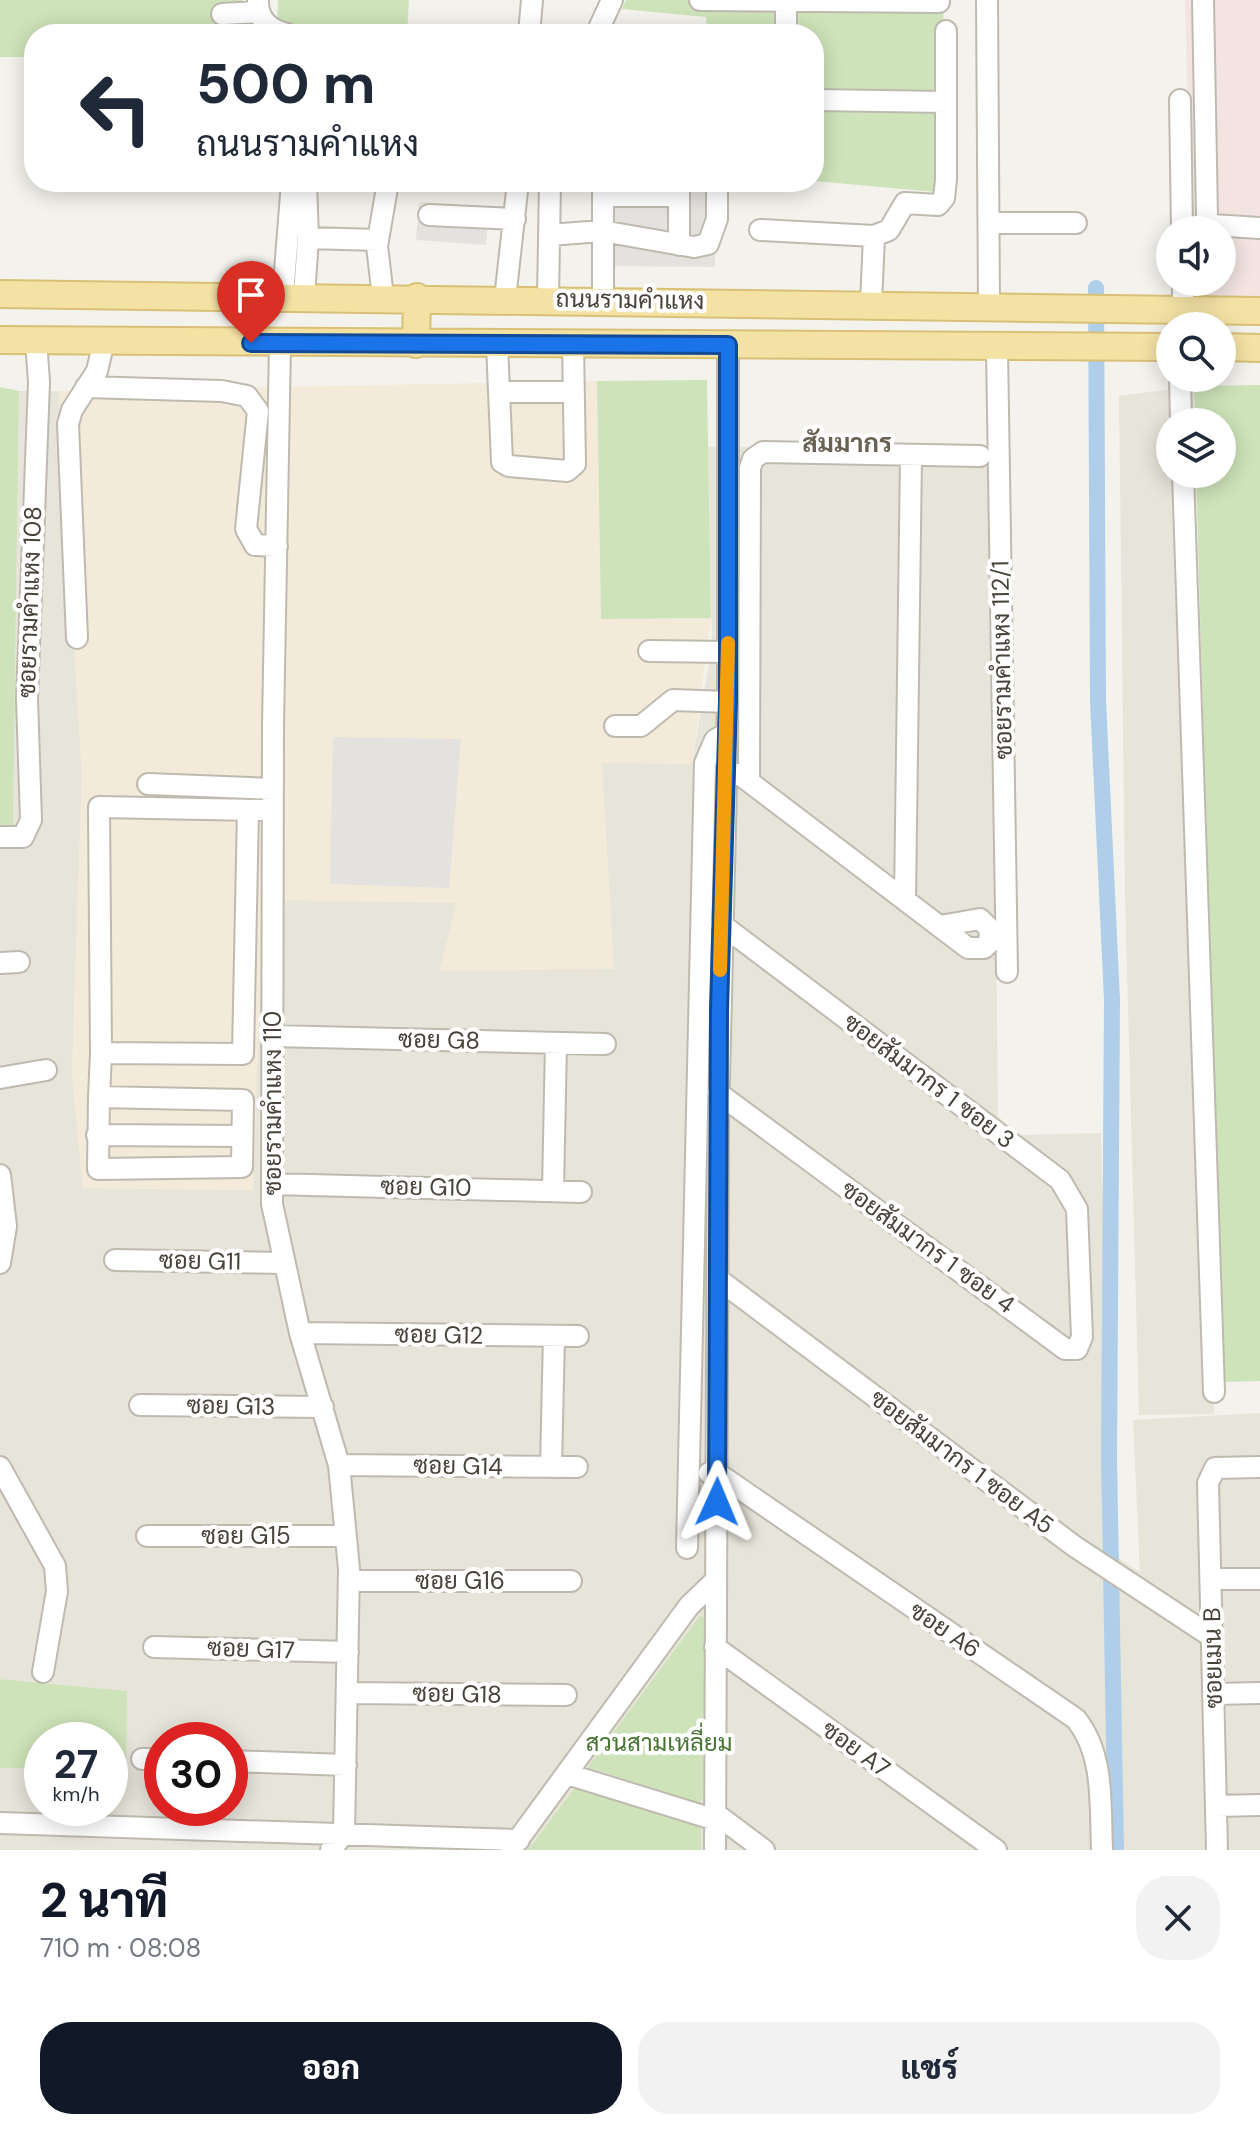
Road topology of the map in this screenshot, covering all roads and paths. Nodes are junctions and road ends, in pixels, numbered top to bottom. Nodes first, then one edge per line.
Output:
1 (532, 0) edge
2 (612, 0) edge
3 (700, 0) edge
4 (987, 0) edge
5 (1203, 0) edge
6 (786, 1) edge
7 (939, 2) dead end
8 (258, 6) edge
9 (222, 14) dead end
10 (268, 24) edge
11 (530, 24) edge
12 (601, 24) edge
13 (786, 24) edge
14 (946, 31) dead end
15 (824, 100) edge
16 (1180, 100) dead end
17 (946, 102) junction
18 (292, 192) edge
19 (306, 192) edge
20 (386, 192) edge
21 (517, 192) edge
22 (550, 192) edge
23 (603, 192) edge
24 (679, 192) edge
25 (717, 192) edge
26 (429, 215) dead end
27 (1182, 216) edge
28 (515, 219) junction
29 (990, 223) junction
30 (1076, 223) dead end
31 (1258, 226) edge
32 (760, 230) dead end
33 (602, 231) junction
34 (549, 235) junction
35 (874, 236) junction
36 (308, 238) junction
37 (378, 240) junction
38 (679, 245) junction
39 (0, 294) edge
40 (293, 296) junction
41 (1183, 296) edge
42 (383, 297) junction
43 (417, 297) junction
44 (505, 299) junction
45 (548, 299) junction
46 (603, 300) junction
47 (871, 304) junction
48 (989, 306) junction
49 (1183, 311) junction
50 (1260, 311) edge
51 (0, 340) edge
52 (36, 341) junction
53 (104, 341) junction
54 (280, 344) junction
55 (416, 344) junction
56 (497, 344) junction
57 (573, 344) junction
58 (728, 345) junction
59 (1156, 347) edge
60 (1236, 347) edge
61 (1260, 348) edge
62 (997, 349) junction
63 (86, 387) junction
64 (500, 392) junction
65 (573, 392) junction
66 (911, 456) junction
67 (980, 456) dead end
68 (1183, 488) edge
69 (277, 546) junction
70 (77, 638) dead end
71 (649, 651) dead end
72 (728, 652) junction
73 (728, 702) junction
74 (615, 726) dead end
75 (727, 733) junction
76 (726, 765) junction
77 (749, 781) junction
78 (148, 784) dead end
79 (272, 789) junction
80 (248, 810) junction
81 (272, 811) junction
82 (0, 837) edge
83 (722, 891) junction
84 (700, 893) junction
85 (905, 899) junction
86 (721, 924) junction
87 (940, 926) dead end
88 (1007, 972) dead end
89 (273, 1036) junction
90 (556, 1043) junction
91 (605, 1044) dead end
92 (101, 1053) junction
93 (46, 1070) dead end
94 (0, 1078) edge
95 (718, 1093) junction
96 (99, 1097) junction
97 (718, 1122) junction
98 (695, 1123) junction
99 (97, 1135) junction
100 (242, 1136) junction
101 (242, 1160) junction
102 (271, 1160) junction
103 (0, 1175) edge
104 (272, 1184) junction
105 (553, 1190) junction
106 (581, 1192) dead end
107 (115, 1260) dead end
108 (0, 1263) edge
109 (285, 1263) junction
110 (1079, 1273) joint
111 (718, 1279) junction
112 (300, 1333) junction
113 (554, 1336) junction
114 (578, 1336) dead end
115 (1214, 1392) dead end
116 (140, 1405) dead end
117 (323, 1407) junction
118 (339, 1465) junction
119 (0, 1467) edge
120 (551, 1467) junction
121 (577, 1467) dead end
122 (1260, 1467) edge
123 (690, 1473) junction
124 (717, 1473) junction
125 (147, 1536) dead end
126 (346, 1536) junction
127 (687, 1548) dead end
128 (1211, 1579) junction
129 (1260, 1579) edge
130 (349, 1581) junction
131 (571, 1581) dead end
132 (715, 1581) junction
133 (1212, 1637) junction
134 (154, 1647) dead end
135 (715, 1647) junction
136 (348, 1652) junction
137 (43, 1672) dead end
138 (347, 1693) junction
139 (1260, 1693) edge
140 (1213, 1694) junction
141 (566, 1695) dead end
142 (248, 1762) edge
143 (346, 1765) junction
144 (567, 1774) junction
145 (1260, 1805) edge
146 (1216, 1806) junction
147 (716, 1817) junction
148 (0, 1823) edge
149 (344, 1833) junction
150 (1102, 1841) edge
151 (515, 1845) edge
152 (331, 1850) edge
153 (715, 1850) edge
154 (764, 1850) edge
155 (996, 1850) edge
156 (1217, 1850) edge

1 - 11 street
2 - 12 street
3 - 6 street
4 - 29 street
5 - 31 street
6 - 7 street
6 - 13 street
8 - 9 street
8 - 10 street
14 - 17 street
15 - 17 street
16 - 27 street
17 - 35 street
18 - 40 street
19 - 36 street
20 - 37 street
21 - 28 street
22 - 34 street
23 - 33 street
24 - 38 street
25 - 38 street
26 - 28 street
28 - 44 street
29 - 30 street
29 - 48 street
32 - 35 street
33 - 34 street
33 - 38 street
33 - 46 street
34 - 45 street
35 - 47 street
36 - 37 street
36 - 40 street
37 - 42 street
39 - 40 main road, ถนนรามคำแหง
40 - 42 main road, ถนนรามคำแหง
41 - 49 street
42 - 43 main road, ถนนรามคำแหง
43 - 44 main road, ถนนรามคำแหง
43 - 55 main road
44 - 45 main road, ถนนรามคำแหง
45 - 46 main road, ถนนรามคำแหง
46 - 47 main road, ถนนรามคำแหง
47 - 48 main road, ถนนรามคำแหง
48 - 49 main road, ถนนรามคำแหง
49 - 50 main road, ถนนรามคำแหง
51 - 52 main road, ถนนรามคำแหง
52 - 53 main road, ถนนรามคำแหง
52 - 82 street, ซอยรามคำแหง 108
53 - 54 main road, ถนนรามคำแหง
53 - 63 street
54 - 55 main road, ถนนรามคำแหง
54 - 69 street, ซอยรามคำแหง 110
55 - 56 main road, ถนนรามคำแหง
56 - 57 main road, ถนนรามคำแหง
56 - 64 street
57 - 58 main road, ถนนรามคำแหง
57 - 65 street
58 - 62 main road, ถนนรามคำแหง
58 - 72 street
59 - 62 main road, ถนนรามคำแหง
60 - 61 main road
62 - 88 street, ซอยรามคำแหง 112/1
63 - 69 street
63 - 70 street
64 - 65 street
64 - 65 street
66 - 67 street
66 - 77 street
66 - 85 street
68 - 115 street
69 - 79 street, ซอยรามคำแหง 110
71 - 72 street
72 - 73 street
73 - 74 street
73 - 75 street
75 - 76 street
75 - 84 street
76 - 77 street
76 - 83 street
77 - 85 street
78 - 79 street
79 - 81 street, ซอยรามคำแหง 110
80 - 81 street
80 - 92 street
80 - 92 street
81 - 89 street, ซอยรามคำแหง 110
83 - 84 street
83 - 86 street
84 - 98 street
85 - 87 street
86 - 95 street
86 - 110 street, ซอยสัมมากร 1 ซอย 3
89 - 90 street, ซอย G8
89 - 102 street, ซอยรามคำแหง 110
90 - 91 street, ซอย G8
90 - 105 street
92 - 96 street
93 - 94 street
95 - 97 street
95 - 110 street, ซอยสัมมากร 1 ซอย 4
96 - 99 street
96 - 100 street
97 - 98 street
97 - 111 street
98 - 123 street
99 - 100 street
99 - 101 street
100 - 101 street
101 - 102 street
102 - 104 street, ซอยรามคำแหง 110
103 - 108 street
104 - 105 street, ซอย G10
104 - 109 street, ซอยรามคำแหง 110
105 - 106 street, ซอย G10
107 - 109 street, ซอย G11
109 - 112 street, ซอยรามคำแหง 110
111 - 124 street
111 - 133 street, ซอยสัมมากร 1 ซอย A5
112 - 113 street, ซอย G12
112 - 117 street, ซอยรามคำแหง 110
113 - 114 street, ซอย G12
113 - 120 street
116 - 117 street, ซอย G13
117 - 118 street, ซอยรามคำแหง 110
118 - 120 street, ซอย G14
118 - 126 street, ซอยรามคำแหง 110
119 - 137 street
120 - 121 street, ซอย G14
122 - 128 street, ซอยเมน B
123 - 124 street
123 - 127 street
124 - 132 street
124 - 150 street, ซอย A6
125 - 126 street, ซอย G15
126 - 130 street, ซอยรามคำแหง 110
128 - 129 street
128 - 133 street, ซอยเมน B
130 - 131 street, ซอย G16
130 - 136 street, ซอยรามคำแหง 110
132 - 135 street
132 - 144 street
133 - 140 street, ซอยเมน B
134 - 136 street, ซอย G17
135 - 147 street
135 - 155 street, ซอย A7
136 - 138 street, ซอยรามคำแหง 110
138 - 141 street, ซอย G18
138 - 143 street, ซอยรามคำแหง 110
139 - 140 street
140 - 146 street, ซอยเมน B
142 - 143 street
143 - 149 street, ซอยรามคำแหง 110
144 - 147 street
144 - 151 street
145 - 146 street
146 - 156 street, ซอยเมน B
147 - 153 street
147 - 154 street
148 - 149 street
149 - 151 street
149 - 152 street

